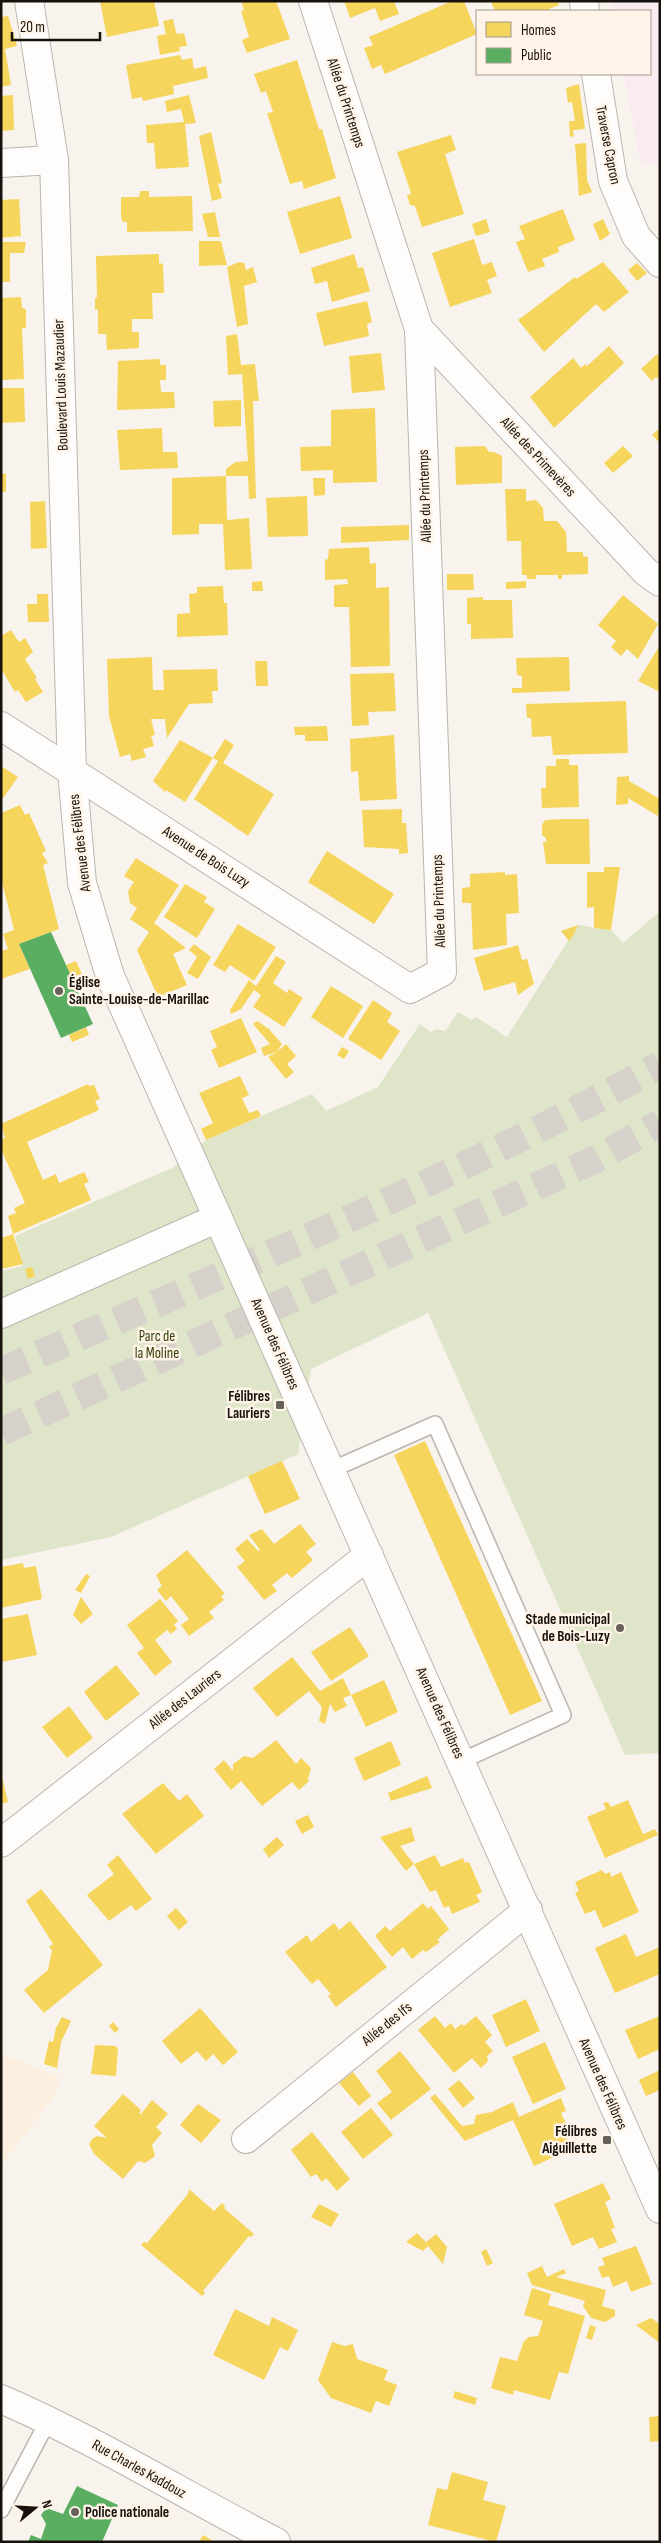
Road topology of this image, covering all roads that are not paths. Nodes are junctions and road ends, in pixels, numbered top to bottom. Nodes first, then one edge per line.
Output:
1 (29, 1) edge
2 (313, 1) edge
3 (596, 75) edge
4 (54, 160) junction
5 (1, 163) edge
6 (660, 263) edge
7 (419, 329) junction
8 (660, 582) edge
9 (1, 726) edge
10 (72, 771) junction
11 (410, 989) joint
12 (218, 1218) junction
13 (1, 1314) edge
14 (331, 1470) junction
15 (369, 1555) junction
16 (461, 1761) junction
17 (1, 1843) edge
18 (528, 1910) junction
19 (246, 2139) dead end
20 (660, 2209) edge
21 (1, 2399) edge
22 (49, 2420) junction
23 (1, 2510) edge
24 (276, 2542) edge

1 - 4 street, Boulevard Louis Mazaudier
2 - 7 street, Allée du Printemps
3 - 6 street, Traverse Capron
4 - 5 street
4 - 10 street, Boulevard Louis Mazaudier
7 - 8 street, Allée des Primevères
7 - 11 street, Allée du Printemps
9 - 10 street, Avenue de Bois Luzy
10 - 11 street, Avenue de Bois Luzy
10 - 12 street, Avenue des Félibres
12 - 13 street
12 - 14 street, Avenue des Félibres
14 - 15 street, Avenue des Félibres
14 - 16 lane
15 - 16 street, Avenue des Félibres
15 - 17 street, Allée des Lauriers
16 - 18 street, Avenue des Félibres
18 - 19 street, Allée des Ifs
18 - 20 street, Avenue des Félibres
21 - 22 street, Rue Charles Kaddouz
22 - 23 lane
22 - 24 street, Rue Charles Kaddouz

